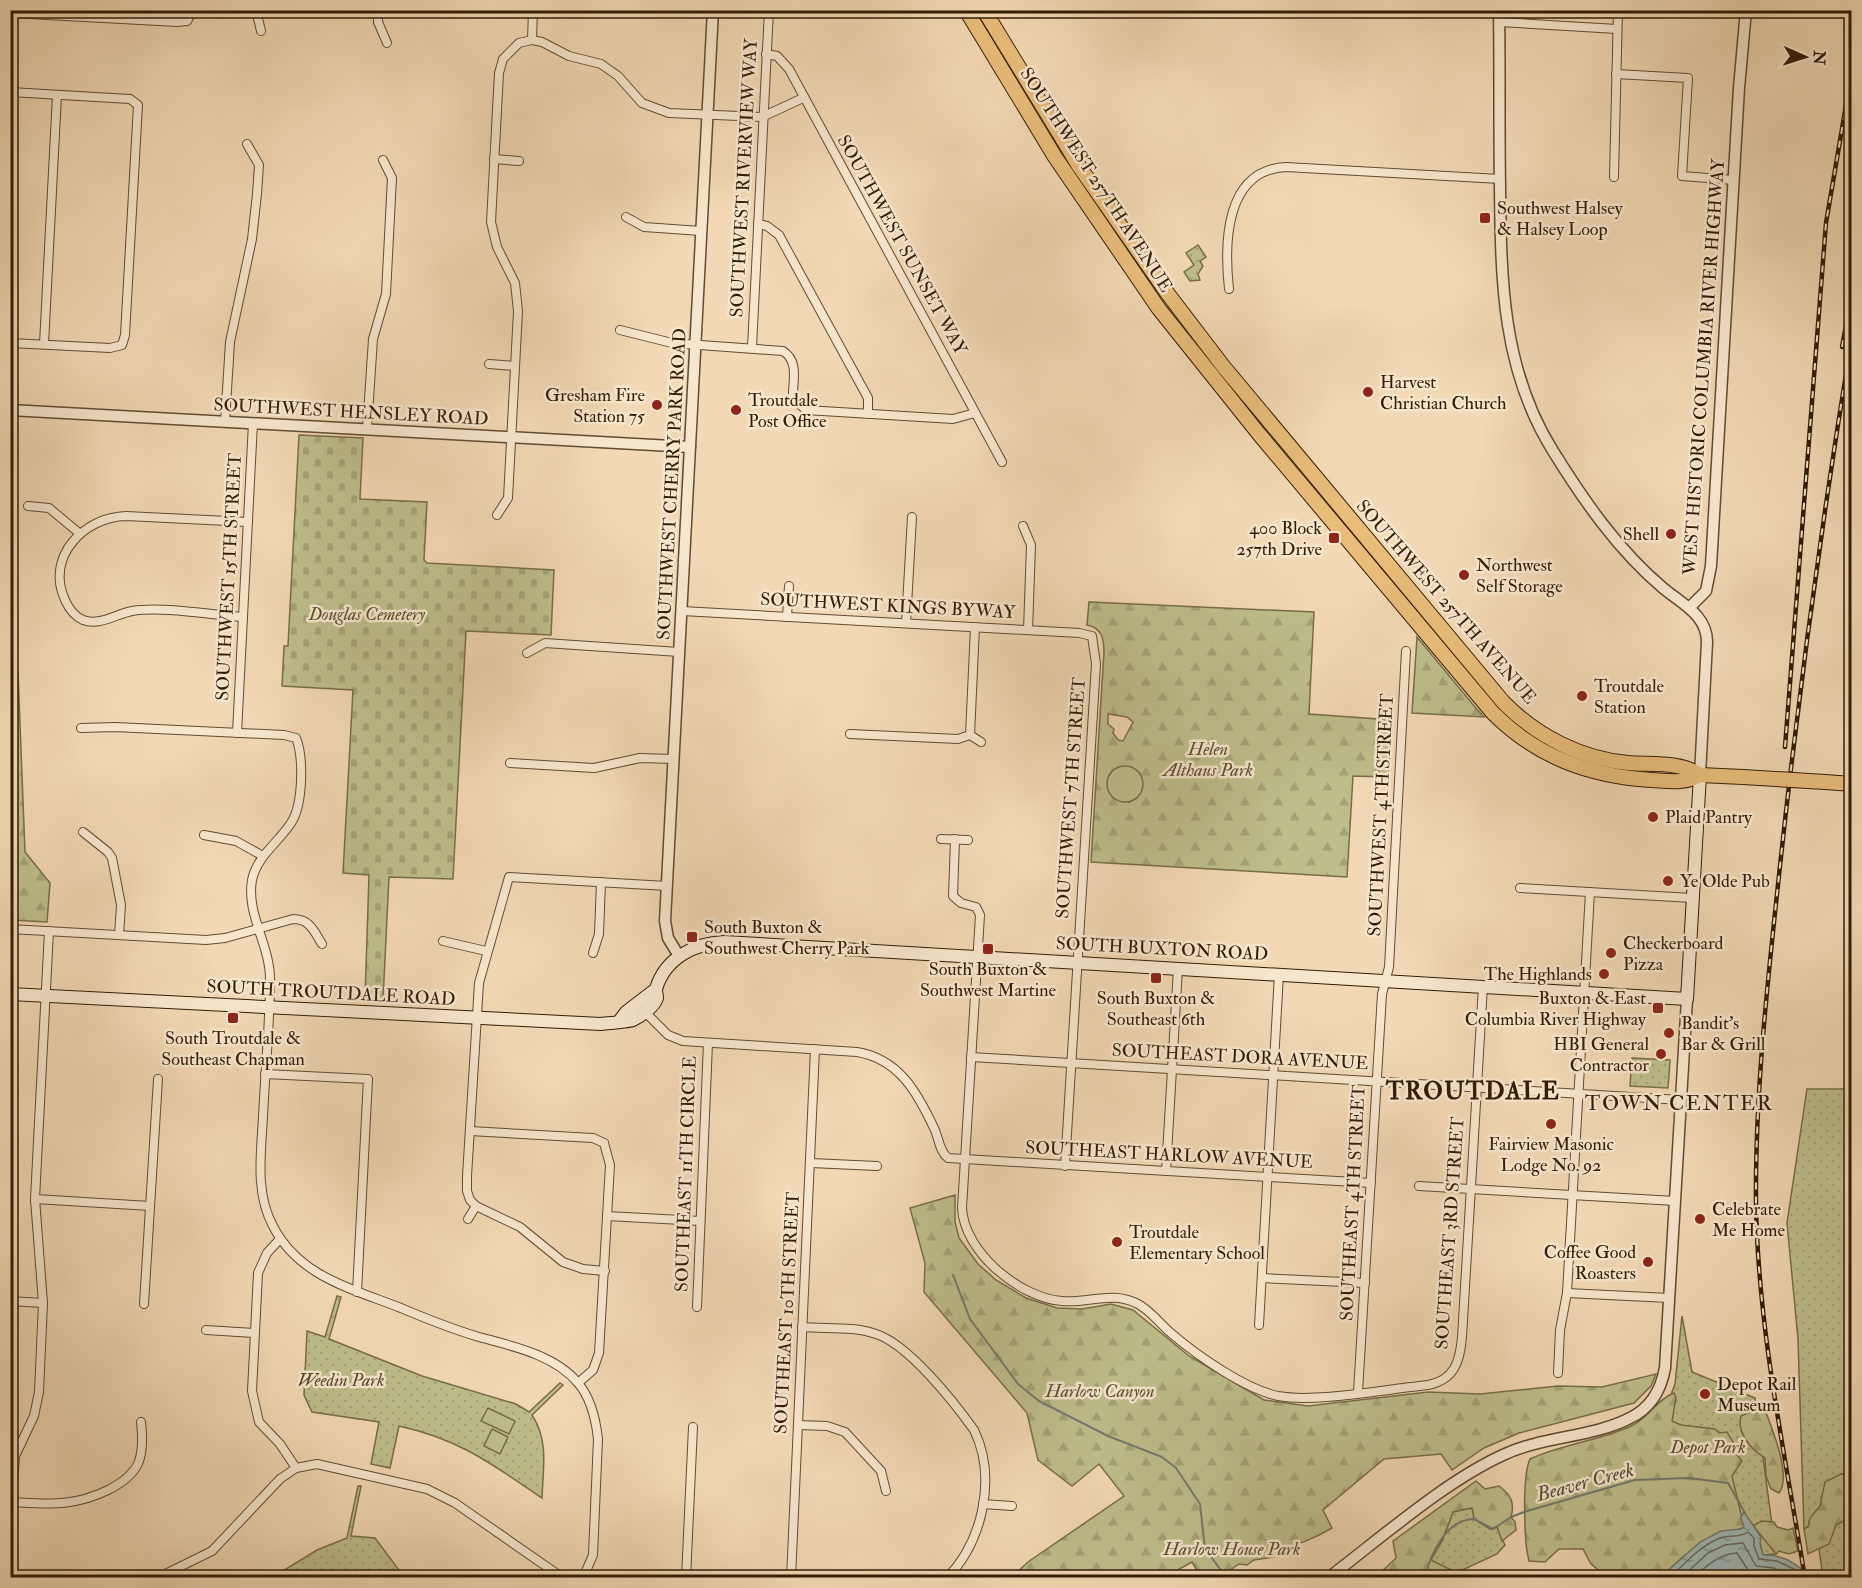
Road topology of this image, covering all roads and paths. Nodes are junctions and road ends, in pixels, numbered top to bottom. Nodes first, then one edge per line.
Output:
1 (193, 10) edge
2 (256, 10) edge
3 (378, 10) edge
4 (533, 10) edge
5 (712, 10) edge
6 (769, 10) edge
7 (966, 10) edge
8 (984, 10) edge
9 (1618, 10) edge
10 (1746, 10) edge
11 (10, 13) edge
12 (1499, 16) edge
13 (1617, 29) junction
14 (261, 31) dead end
15 (532, 40) junction
16 (387, 43) dead end
17 (766, 54) junction
18 (1616, 74) junction
19 (10, 92) edge
20 (57, 95) junction
21 (803, 98) junction
22 (707, 115) junction
23 (762, 117) junction
24 (247, 144) dead end
25 (494, 159) junction
26 (383, 160) dead end
27 (519, 160) dead end
28 (1614, 177) dead end
29 (1500, 179) junction
30 (1734, 180) junction
31 (626, 217) dead end
32 (758, 224) junction
33 (701, 231) junction
34 (1229, 288) dead end
35 (620, 330) dead end
36 (10, 343) edge
37 (44, 344) junction
38 (696, 345) junction
39 (752, 347) junction
40 (489, 364) dead end
41 (515, 366) junction
42 (10, 410) edge
43 (975, 413) junction
44 (868, 414) junction
45 (225, 422) junction
46 (253, 423) junction
47 (367, 429) junction
48 (512, 437) junction
49 (690, 447) junction
50 (1002, 462) dead end
51 (28, 506) dead end
52 (497, 515) dead end
53 (912, 517) dead end
54 (248, 522) junction
55 (1023, 526) dead end
56 (79, 533) junction
57 (789, 586) dead end
58 (1689, 608) junction
59 (681, 611) junction
60 (243, 616) junction
61 (787, 617) junction
62 (906, 623) junction
63 (975, 627) junction
64 (1028, 630) junction
65 (1092, 636) joint
66 (1406, 651) dead end
67 (679, 652) junction
68 (527, 653) dead end
69 (81, 728) dead end
70 (237, 732) junction
71 (850, 734) dead end
72 (970, 735) junction
73 (981, 742) dead end
74 (674, 759) junction
75 (510, 763) dead end
76 (1700, 775) junction
77 (1851, 784) edge
78 (83, 832) dead end
79 (204, 835) dead end
80 (941, 839) dead end
81 (955, 839) junction
82 (969, 840) dead end
83 (263, 856) junction
84 (601, 882) junction
85 (667, 886) junction
86 (1520, 888) dead end
87 (1590, 892) junction
88 (1692, 898) junction
89 (258, 928) junction
90 (10, 929) edge
91 (48, 931) junction
92 (119, 935) junction
93 (443, 941) dead end
94 (322, 944) dead end
95 (486, 951) junction
96 (593, 953) dead end
97 (680, 956) junction
98 (978, 956) junction
99 (1076, 962) junction
100 (1178, 968) junction
101 (1279, 974) junction
102 (1385, 981) junction
103 (1483, 986) junction
104 (656, 989) junction
105 (1584, 993) junction
106 (10, 994) edge
107 (45, 996) junction
108 (1686, 999) junction
109 (268, 1008) junction
110 (645, 1012) junction
111 (475, 1018) junction
112 (620, 1020) junction
113 (708, 1043) junction
114 (815, 1049) junction
115 (971, 1058) junction
116 (1071, 1064) junction
117 (1173, 1070) junction
118 (265, 1074) junction
119 (1274, 1075) junction
120 (158, 1079) dead end
121 (1376, 1082) junction
122 (1477, 1088) junction
123 (1578, 1094) junction
124 (1681, 1100) junction
125 (470, 1131) junction
126 (965, 1159) junction
127 (810, 1162) junction
128 (877, 1166) dead end
129 (1065, 1166) junction
130 (1166, 1171) junction
131 (1267, 1177) junction
132 (1371, 1183) junction
133 (1419, 1186) dead end
134 (1470, 1189) junction
135 (1572, 1195) junction
136 (35, 1199) junction
137 (1675, 1201) junction
138 (150, 1206) junction
139 (476, 1206) junction
140 (607, 1216) junction
141 (468, 1219) dead end
142 (700, 1221) junction
143 (280, 1239) junction
144 (605, 1271) junction
145 (1262, 1278) junction
146 (1365, 1283) junction
147 (357, 1292) junction
148 (1567, 1293) junction
149 (1669, 1298) junction
150 (10, 1301) edge
151 (43, 1303) junction
152 (144, 1304) dead end
153 (697, 1307) dead end
154 (1259, 1324) dead end
155 (802, 1328) junction
156 (206, 1330) dead end
157 (254, 1333) junction
158 (1558, 1372) dead end
159 (579, 1383) junction
160 (1358, 1392) junction
161 (141, 1422) dead end
162 (798, 1425) junction
163 (693, 1427) dead end
164 (296, 1468) junction
165 (886, 1491) dead end
166 (12, 1502) junction
167 (982, 1504) junction
168 (1012, 1506) dead end
169 (10, 1529) edge
170 (157, 1578) edge
171 (563, 1578) edge
172 (583, 1578) edge
173 (686, 1578) edge
174 (791, 1578) edge
175 (947, 1578) edge
176 (1328, 1578) edge

1 - 11 street
2 - 14 street
3 - 16 street
4 - 15 street
5 - 22 street, SOUTHWEST CHERRY PARK ROAD
6 - 17 street, SOUTHWEST RIVERVIEW WAY
7 - 76 main road, SOUTHWEST 257TH AVENUE
8 - 76 main road, SOUTHWEST 257TH AVENUE
9 - 13 street
10 - 30 street, WEST HISTORIC COLUMBIA RIVER HIGHWAY
12 - 13 street
12 - 29 street
13 - 18 street
15 - 22 street
15 - 25 street
17 - 21 street, SOUTHWEST SUNSET WAY
17 - 23 street, SOUTHWEST RIVERVIEW WAY
18 - 28 street
18 - 30 street
19 - 20 street
20 - 37 street
20 - 37 street
21 - 23 street
21 - 43 street, SOUTHWEST SUNSET WAY
22 - 23 street
22 - 33 street, SOUTHWEST CHERRY PARK ROAD
23 - 32 street, SOUTHWEST RIVERVIEW WAY
24 - 45 street
25 - 27 street
25 - 41 street
26 - 47 street
29 - 34 street
29 - 58 street
30 - 58 street, WEST HISTORIC COLUMBIA RIVER HIGHWAY
31 - 33 street
32 - 39 street, SOUTHWEST RIVERVIEW WAY
32 - 44 street
33 - 38 street, SOUTHWEST CHERRY PARK ROAD
35 - 38 street
36 - 37 street
38 - 39 street
38 - 49 street, SOUTHWEST CHERRY PARK ROAD
39 - 44 street
40 - 41 street
41 - 48 street
42 - 45 street, SOUTHWEST HENSLEY ROAD
43 - 44 street
43 - 50 street, SOUTHWEST SUNSET WAY
45 - 46 street, SOUTHWEST HENSLEY ROAD
46 - 47 street, SOUTHWEST HENSLEY ROAD
46 - 54 street, SOUTHWEST 15TH STREET
47 - 48 street, SOUTHWEST HENSLEY ROAD
48 - 49 street, SOUTHWEST HENSLEY ROAD
48 - 52 street
49 - 59 street, SOUTHWEST CHERRY PARK ROAD
51 - 56 street
53 - 62 street
54 - 56 street
54 - 60 street, SOUTHWEST 15TH STREET
55 - 64 street
56 - 60 street
57 - 61 street
58 - 76 street
59 - 61 street, SOUTHWEST KINGS BYWAY
59 - 67 street, SOUTHWEST CHERRY PARK ROAD
60 - 70 street, SOUTHWEST 15TH STREET
61 - 62 street, SOUTHWEST KINGS BYWAY
62 - 63 street, SOUTHWEST KINGS BYWAY
63 - 64 street, SOUTHWEST KINGS BYWAY
63 - 72 street
64 - 65 street, SOUTHWEST KINGS BYWAY
65 - 99 street, SOUTHWEST 7TH STREET
66 - 102 street, SOUTHWEST 4TH STREET
67 - 68 street
67 - 74 street, SOUTHWEST CHERRY PARK ROAD
69 - 70 street
70 - 83 street
71 - 72 street
72 - 73 street
74 - 75 street
74 - 85 street, SOUTHWEST CHERRY PARK ROAD
76 - 77 main road, bridge
76 - 88 main road
78 - 92 street
79 - 83 street
80 - 81 street
81 - 82 street
81 - 98 street
83 - 89 street
84 - 85 street
84 - 95 street
84 - 96 street
85 - 97 street, SOUTHWEST CHERRY PARK ROAD
86 - 87 street
87 - 88 street
87 - 105 street
88 - 108 main road
89 - 92 street
89 - 94 street
89 - 109 street
90 - 91 street
91 - 92 street
91 - 107 street
93 - 95 street
95 - 111 street
97 - 98 main road, SOUTH BUXTON ROAD
97 - 104 main road, SOUTH BUXTON ROAD
98 - 99 main road, SOUTH BUXTON ROAD
98 - 115 street
99 - 100 main road, SOUTH BUXTON ROAD
99 - 116 street, SOUTHWEST 7TH STREET
100 - 101 main road, SOUTH BUXTON ROAD
100 - 117 street
101 - 102 main road, SOUTH BUXTON ROAD
101 - 119 street
102 - 103 main road, SOUTH BUXTON ROAD
102 - 121 street, SOUTHEAST 4TH STREET
103 - 105 main road, SOUTH BUXTON ROAD
103 - 122 street, SOUTHEAST 3RD STREET
104 - 110 main road, SOUTH BUXTON ROAD
104 - 112 main road, SOUTH BUXTON ROAD
105 - 108 main road, SOUTH BUXTON ROAD
105 - 123 street
106 - 107 main road, SOUTH TROUTDALE ROAD
107 - 109 main road, SOUTH TROUTDALE ROAD
107 - 136 street
108 - 124 street
109 - 111 main road, SOUTH TROUTDALE ROAD
109 - 118 street
110 - 112 main road, SOUTH TROUTDALE ROAD
110 - 113 street
111 - 112 main road, SOUTH TROUTDALE ROAD
111 - 125 street
113 - 114 street
113 - 142 street, SOUTHEAST 11TH CIRCLE
114 - 126 street
114 - 127 street, SOUTHEAST 10TH STREET
115 - 116 street, SOUTHEAST DORA AVENUE
115 - 126 street
116 - 117 street, SOUTHEAST DORA AVENUE
116 - 129 street, SOUTHWEST 7TH STREET
117 - 119 street, SOUTHEAST DORA AVENUE
117 - 130 street
118 - 143 street
118 - 147 street
119 - 121 street, SOUTHEAST DORA AVENUE
119 - 131 street
120 - 138 street
121 - 122 street, SOUTHEAST DORA AVENUE
121 - 132 street, SOUTHEAST 4TH STREET
122 - 123 street, SOUTHEAST DORA AVENUE
122 - 134 street, SOUTHEAST 3RD STREET
123 - 124 street, SOUTHEAST DORA AVENUE
123 - 135 street
124 - 137 street
125 - 139 street
125 - 140 street
126 - 129 street, SOUTHEAST HARLOW AVENUE
126 - 160 street
127 - 128 street
127 - 155 street, SOUTHEAST 10TH STREET
129 - 130 street, SOUTHEAST HARLOW AVENUE
130 - 131 street, SOUTHEAST HARLOW AVENUE
131 - 132 street, SOUTHEAST HARLOW AVENUE
131 - 145 street
132 - 146 street, SOUTHEAST 4TH STREET
133 - 134 street
134 - 135 street
134 - 160 street, SOUTHEAST 3RD STREET
135 - 137 street
135 - 148 street
136 - 138 street
136 - 151 street
137 - 149 street
138 - 152 street
139 - 141 street
139 - 144 street
140 - 142 street
140 - 144 street
142 - 153 street, SOUTHEAST 11TH CIRCLE
143 - 147 street
143 - 157 street
144 - 159 street
145 - 146 street
145 - 154 street
146 - 160 street, SOUTHEAST 4TH STREET
147 - 159 street
148 - 149 street
148 - 158 street
149 - 176 street
150 - 151 street
151 - 166 street
155 - 162 street, SOUTHEAST 10TH STREET
155 - 167 street
156 - 157 street
157 - 164 street
159 - 172 street
161 - 166 street
162 - 165 street
162 - 174 street, SOUTHEAST 10TH STREET
163 - 173 street
164 - 170 street
164 - 171 street
166 - 169 street
167 - 168 street
167 - 175 street

